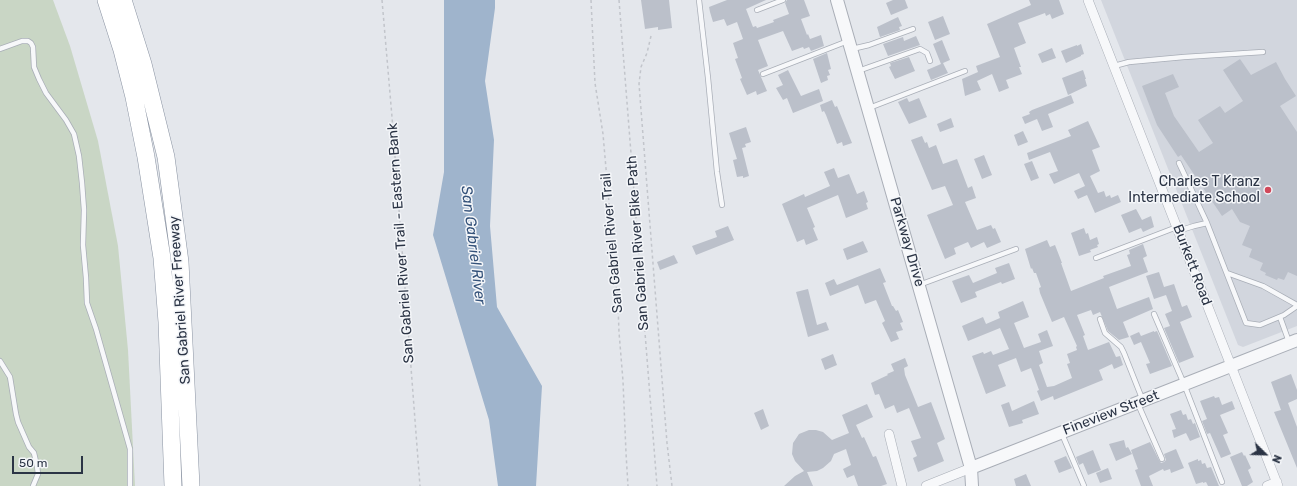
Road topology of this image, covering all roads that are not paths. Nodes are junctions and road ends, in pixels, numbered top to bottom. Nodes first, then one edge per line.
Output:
1 (96, 0) edge
2 (106, 0) edge
3 (113, 0) edge
4 (123, 0) edge
5 (698, 0) edge
6 (783, 0) edge
7 (837, 0) edge
8 (1088, 0) edge
9 (757, 10) dead end
10 (912, 29) dead end
11 (850, 45) junction
12 (0, 49) edge
13 (1263, 52) dead end
14 (930, 61) dead end
15 (1114, 66) junction
16 (858, 71) junction
17 (965, 71) dead end
18 (763, 74) dead end
19 (869, 108) junction
20 (1179, 163) dead end
21 (722, 205) dead end
22 (1207, 223) junction
23 (1178, 229) junction
24 (1016, 249) dead end
25 (1096, 258) dead end
26 (1227, 273) junction
27 (919, 284) junction
28 (1297, 306) edge
29 (1154, 314) dead end
30 (1280, 317) junction
31 (1100, 318) dead end
32 (1293, 342) edge
33 (0, 361) edge
34 (1231, 366) junction
35 (1184, 384) junction
36 (1140, 402) junction
37 (1062, 432) junction
38 (889, 434) dead end
39 (1162, 459) dead end
40 (971, 468) junction
41 (1222, 482) dead end
42 (1278, 484) edge
43 (33, 486) edge
44 (130, 486) edge
45 (163, 486) edge
46 (173, 486) edge
47 (179, 486) edge
48 (191, 486) edge
49 (902, 486) edge
50 (926, 486) edge
51 (972, 486) edge
52 (1084, 486) edge
53 (1267, 486) edge

1 - 45 highway, San Gabriel River Freeway
2 - 46 highway
3 - 47 highway
4 - 48 highway, San Gabriel River Freeway
5 - 21 lane
6 - 9 lane
7 - 11 street, Parkway Drive
8 - 15 street, Burkett Road
10 - 11 lane
11 - 16 street, Parkway Drive
11 - 18 lane
12 - 44 lane
13 - 15 lane
14 - 16 lane
15 - 23 street, Burkett Road
16 - 19 street, Parkway Drive
17 - 19 lane
19 - 27 street, Parkway Drive
20 - 22 lane
22 - 23 lane
22 - 26 lane
23 - 25 lane
23 - 34 street, Burkett Road
24 - 27 lane
26 - 28 lane
26 - 30 lane
27 - 40 street, Parkway Drive
28 - 30 lane
29 - 35 lane
30 - 32 lane
31 - 36 lane
32 - 34 street, Fineview Street
33 - 43 lane
34 - 35 street, Fineview Street
34 - 42 street, Burkett Road
35 - 36 street, Fineview Street
35 - 41 lane
36 - 37 street, Fineview Street
36 - 39 lane
37 - 40 street, Fineview Street
37 - 52 lane
38 - 49 street
40 - 50 street, Fineview Street
40 - 51 street, Parkway Drive
42 - 53 street

